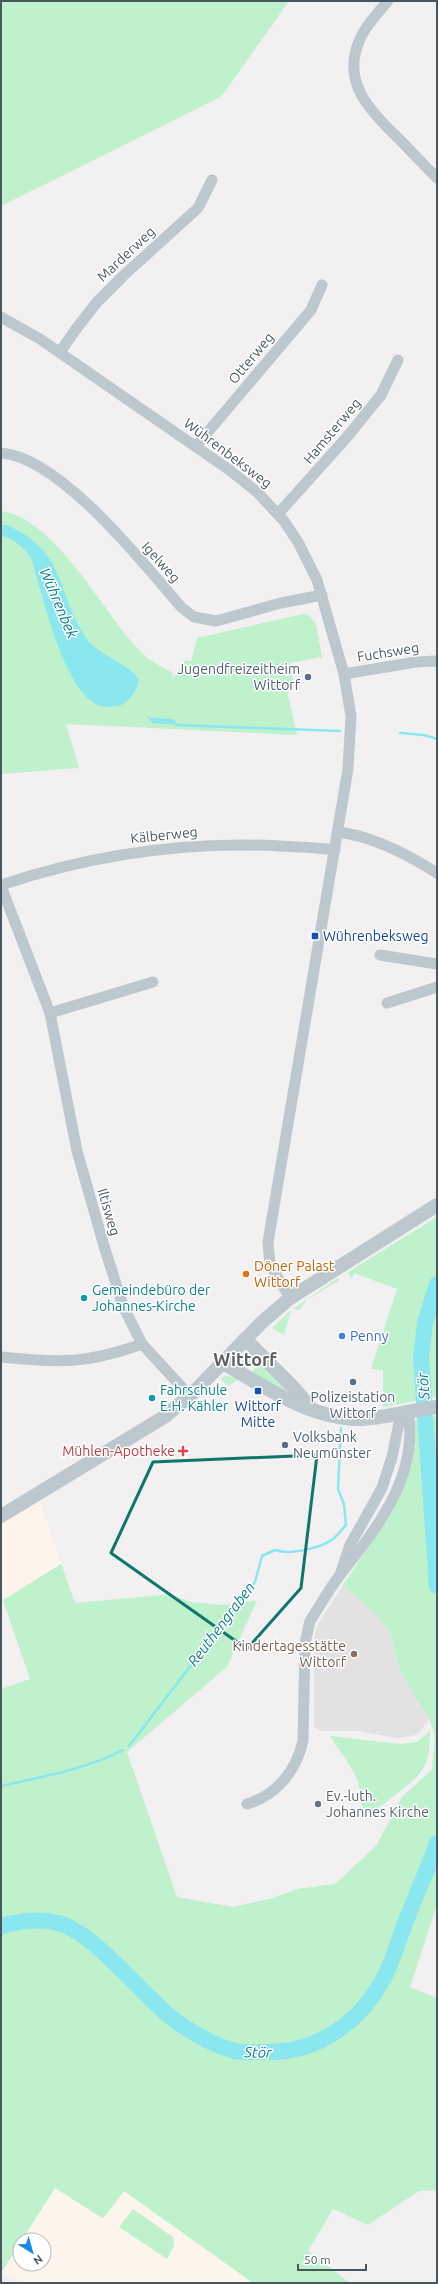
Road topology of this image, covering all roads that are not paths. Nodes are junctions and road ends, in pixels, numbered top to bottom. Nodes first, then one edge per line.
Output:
1 (388, 1) edge
2 (437, 178) edge
3 (212, 180) dead end
4 (322, 286) dead end
5 (1, 317) edge
6 (60, 352) junction
7 (398, 360) dead end
8 (196, 446) junction
9 (1, 453) edge
10 (278, 514) junction
11 (322, 595) junction
12 (437, 661) edge
13 (344, 674) junction
14 (338, 832) junction
15 (335, 850) junction
16 (437, 873) edge
17 (1, 885) edge
18 (380, 955) dead end
19 (437, 964) edge
20 (152, 982) dead end
21 (437, 987) edge
22 (387, 1003) dead end
23 (50, 1013) junction
24 (437, 1205) edge
25 (290, 1298) junction
26 (245, 1339) junction
27 (142, 1344) junction
28 (1, 1357) edge
29 (223, 1363) junction
30 (190, 1396) junction
31 (433, 1407) edge
32 (312, 1410) junction
33 (407, 1412) junction
34 (1, 1516) edge
35 (340, 1575) junction
36 (247, 1804) dead end

1 - 2 street
3 - 6 street, Marderweg
4 - 8 street, Otterweg
5 - 6 street, Wührenbeksweg
6 - 8 street, Wührenbeksweg
7 - 10 street, Hamsterweg
8 - 10 street, Wührenbeksweg
9 - 11 street, Igelweg
10 - 11 street, Wührenbeksweg
11 - 13 street, Wührenbeksweg
12 - 13 street, Fuchsweg
13 - 14 street, Wührenbeksweg
14 - 15 street, Wührenbeksweg
14 - 16 street
15 - 17 street, Kälberweg
15 - 25 street, Wührenbeksweg
17 - 23 street, Iltisweg
18 - 19 street
20 - 23 street
21 - 22 street
23 - 27 street, Iltisweg
24 - 25 street
25 - 26 street
26 - 29 street
26 - 32 street
27 - 28 street
27 - 30 street, Iltisweg
29 - 30 street
29 - 32 street
30 - 34 street
31 - 33 street
32 - 33 street
33 - 35 street
33 - 35 street
35 - 36 street

